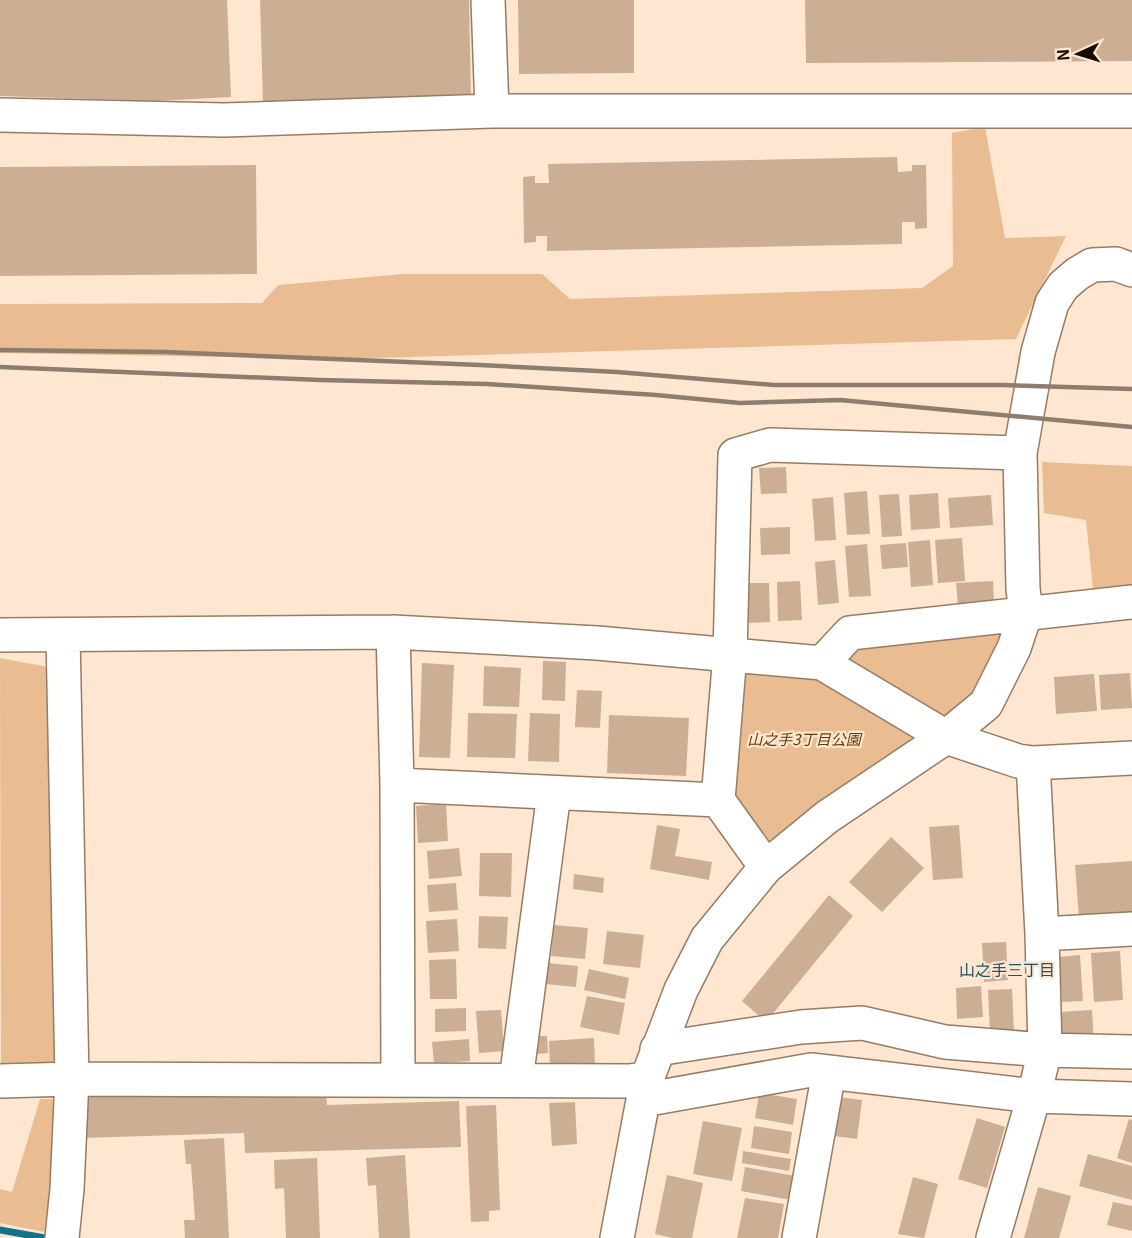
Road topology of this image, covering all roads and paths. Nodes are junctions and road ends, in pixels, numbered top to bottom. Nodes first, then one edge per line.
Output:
1 (488, 0) edge
2 (492, 111) junction
3 (1132, 111) edge
4 (0, 116) edge
5 (1132, 270) edge
6 (1020, 453) junction
7 (1132, 602) edge
8 (1026, 612) junction
9 (393, 632) junction
10 (0, 635) edge
11 (63, 635) junction
12 (730, 654) junction
13 (822, 663) junction
14 (946, 737) junction
15 (1132, 758) edge
16 (1033, 763) junction
17 (397, 785) junction
18 (554, 793) junction
19 (718, 800) junction
20 (766, 867) junction
21 (1132, 929) edge
22 (1042, 934) junction
23 (1045, 1050) junction
24 (1132, 1052) edge
25 (829, 1072) junction
26 (649, 1076) junction
27 (72, 1079) junction
28 (398, 1079) junction
29 (516, 1080) junction
30 (0, 1082) edge
31 (1035, 1096) junction
32 (1132, 1099) edge
33 (62, 1238) edge
34 (617, 1238) edge
35 (799, 1238) edge
36 (993, 1238) edge

1 - 2 street
2 - 3 street
2 - 4 street
5 - 6 street
6 - 8 street
6 - 12 street
7 - 8 street
8 - 13 street
8 - 14 street
9 - 11 street
9 - 12 street
9 - 17 street
10 - 11 street
11 - 27 street
12 - 13 street
12 - 19 street
13 - 14 street
14 - 16 street
14 - 20 street
15 - 16 street
16 - 22 street
17 - 18 street
17 - 28 street
18 - 19 street
18 - 29 street
19 - 20 street
20 - 26 street
21 - 22 street
22 - 23 street
23 - 24 street
23 - 26 street
23 - 31 street
25 - 26 street
25 - 31 street
25 - 35 street
26 - 29 street
26 - 34 street
27 - 28 street
27 - 30 street
27 - 33 street
28 - 29 street
31 - 32 street
31 - 36 street

